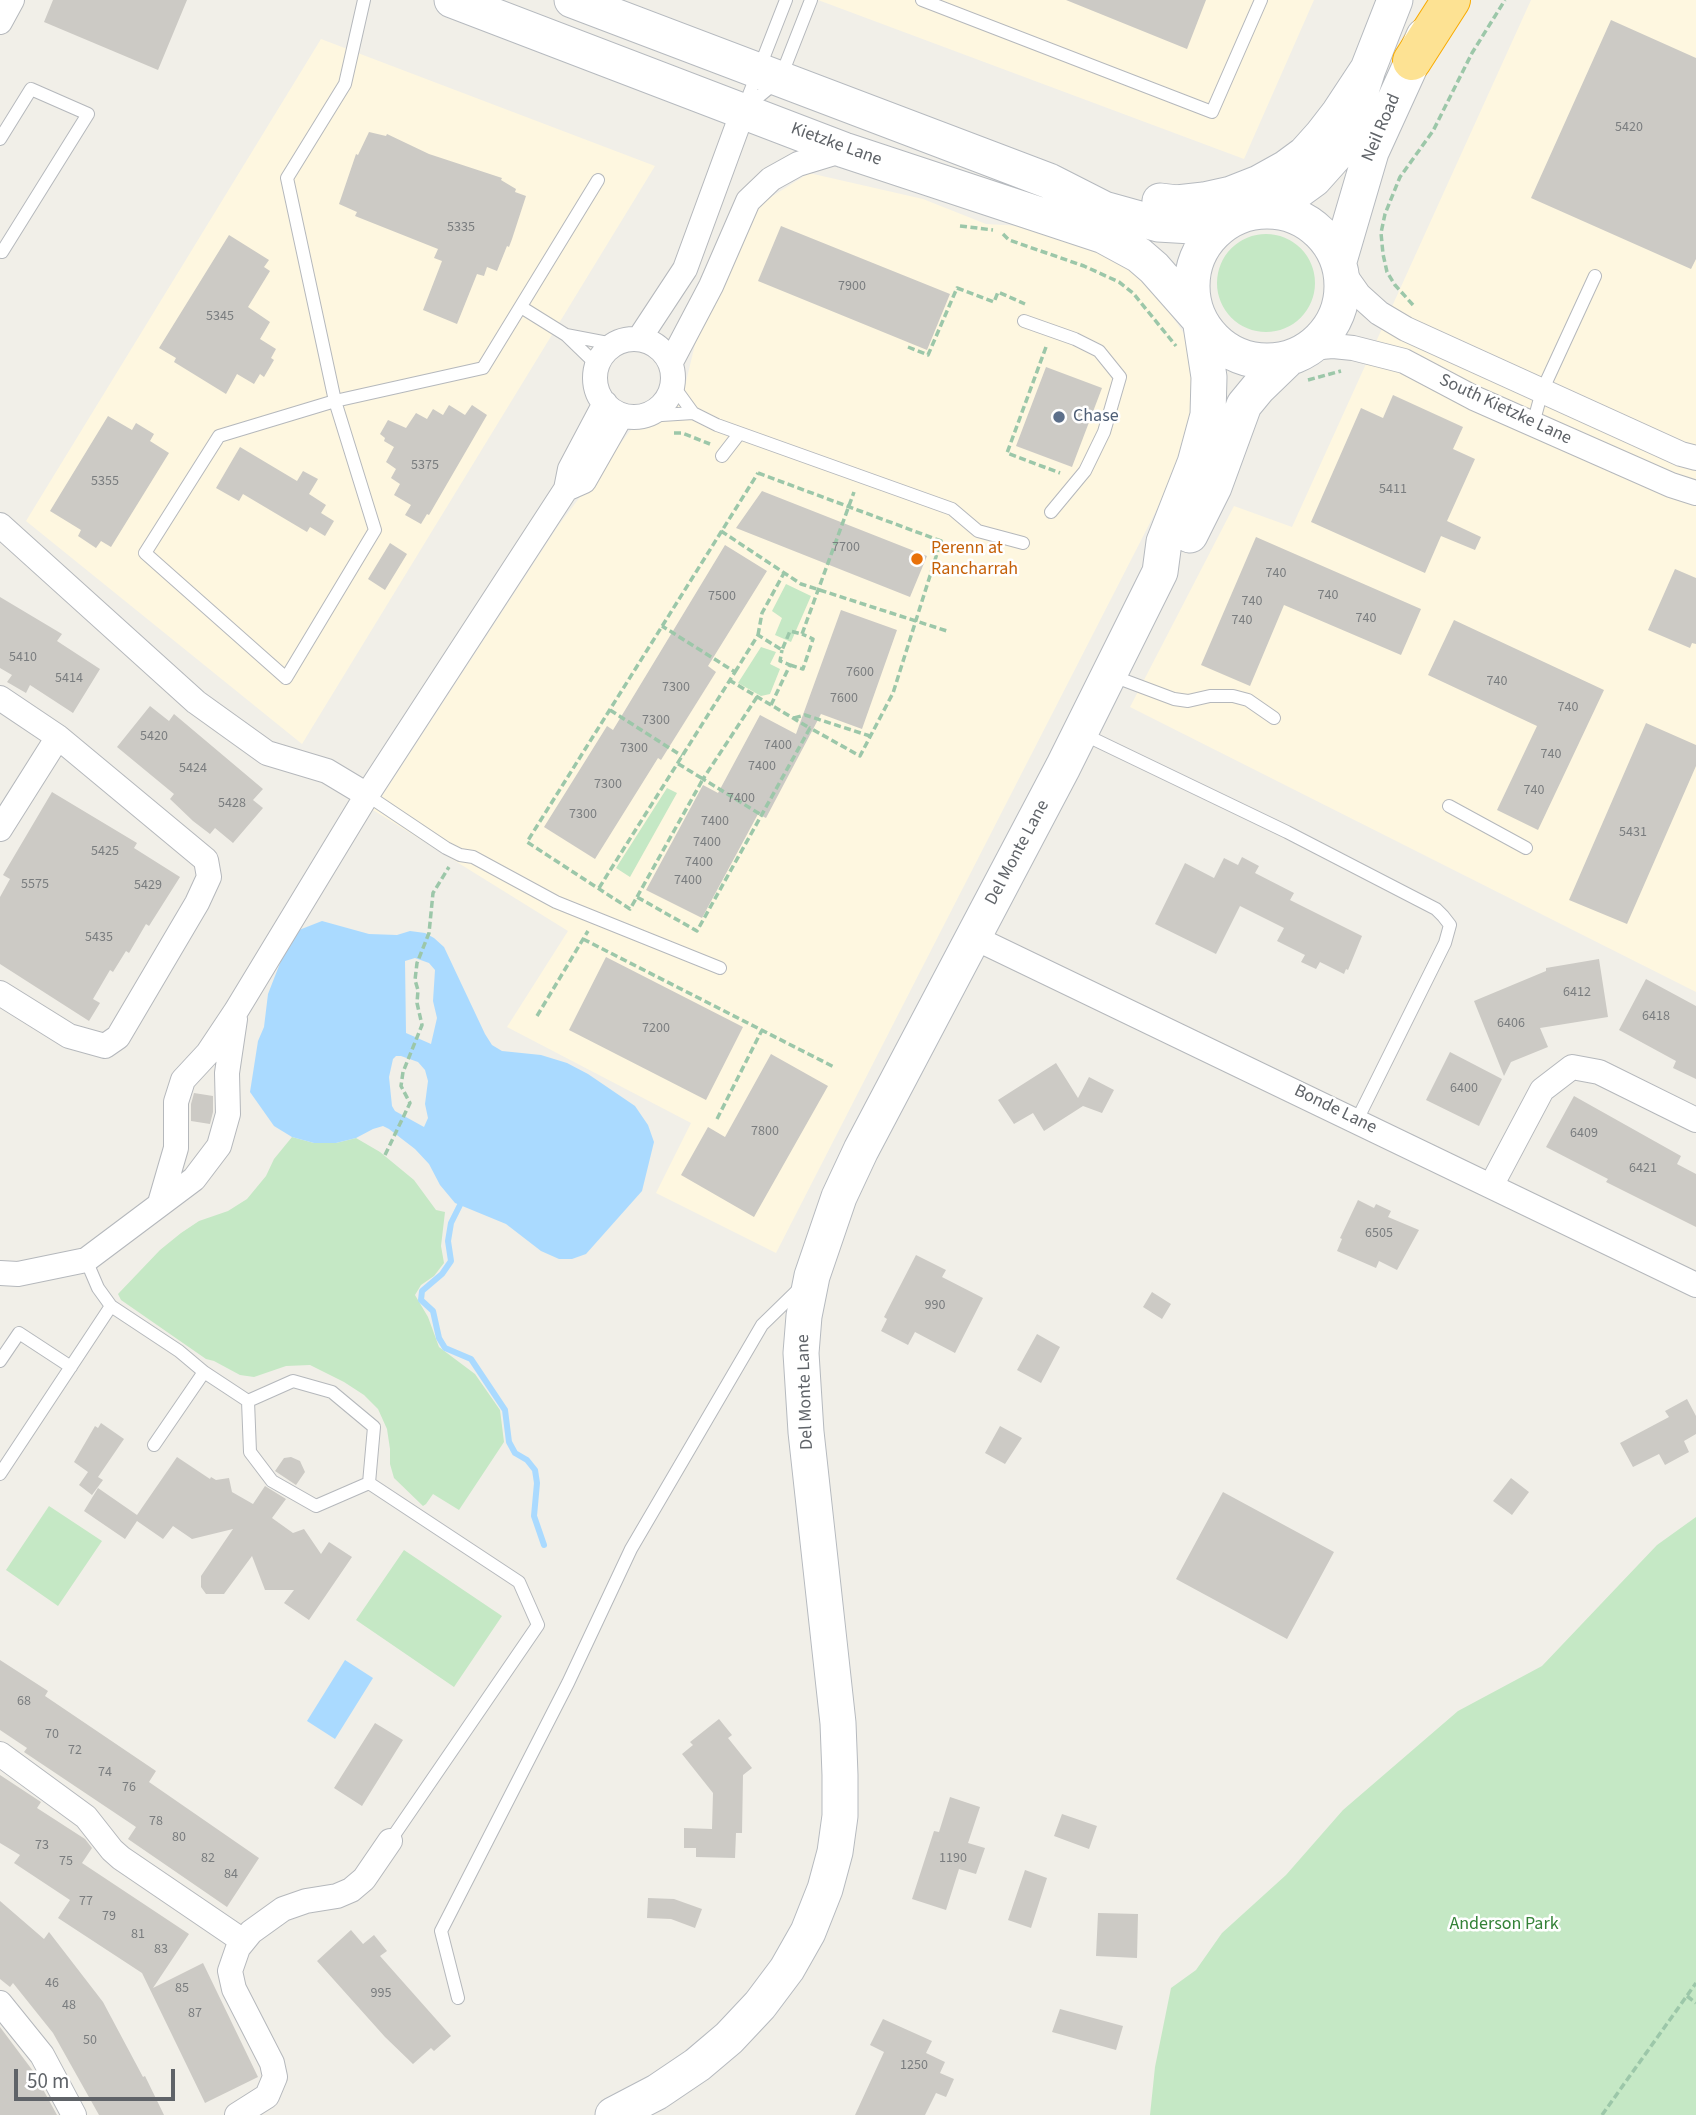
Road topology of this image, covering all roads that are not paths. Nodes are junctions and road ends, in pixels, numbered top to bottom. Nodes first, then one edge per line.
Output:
1 (12, 0) edge
2 (364, 0) edge
3 (452, 0) edge
4 (572, 0) edge
5 (786, 0) edge
6 (811, 0) edge
7 (922, 0) edge
8 (1261, 0) edge
9 (1395, 0) edge
10 (1442, 0) edge
11 (1451, 0) edge
12 (0, 22) edge
13 (1412, 61) junction
14 (1368, 69) junction
15 (768, 75) junction
16 (743, 111) junction
17 (0, 139) edge
18 (844, 150) junction
19 (597, 180) dead end
20 (1049, 181) junction
21 (1262, 211) junction
22 (1226, 223) junction
23 (0, 251) edge
24 (1340, 266) junction
25 (1595, 276) dead end
26 (521, 307) junction
27 (1024, 321) dead end
28 (1193, 332) junction
29 (566, 335) junction
30 (639, 338) junction
31 (613, 345) junction
32 (1299, 364) junction
33 (597, 365) junction
34 (671, 373) junction
35 (1542, 391) junction
36 (335, 401) junction
37 (624, 412) junction
38 (693, 413) junction
39 (1533, 424) junction
40 (739, 434) junction
41 (722, 456) dead end
42 (1696, 458) edge
43 (1696, 493) edge
44 (1051, 512) dead end
45 (0, 525) edge
46 (1023, 543) dead end
47 (1160, 572) junction
48 (1110, 674) junction
49 (0, 698) edge
50 (1274, 718) dead end
51 (1081, 732) junction
52 (58, 737) junction
53 (367, 795) junction
54 (1449, 806) dead end
55 (0, 829) edge
56 (1527, 848) dead end
57 (973, 937) junction
58 (720, 968) dead end
59 (0, 993) edge
60 (236, 1011) junction
61 (1357, 1120) junction
62 (1696, 1120) edge
63 (1492, 1186) junction
64 (160, 1203) junction
65 (86, 1260) junction
66 (0, 1273) edge
67 (813, 1276) junction
68 (1696, 1285) edge
69 (111, 1306) junction
70 (0, 1361) edge
71 (71, 1367) junction
72 (204, 1372) junction
73 (248, 1401) junction
74 (155, 1445) dead end
75 (0, 1474) edge
76 (369, 1483) junction
77 (0, 1754) edge
78 (390, 1841) joint
79 (243, 1941) junction
80 (457, 1998) dead end
81 (0, 2003) edge
82 (74, 2115) edge
83 (237, 2115) edge
84 (613, 2115) edge

1 - 12 street
2 - 36 lane
3 - 16 main road, Kietzke Lane
4 - 15 main road
5 - 15 lane
6 - 15 lane
7 - 8 lane
9 - 14 main road, Neil Road
10 - 13 main road, Neil Road
11 - 13 highway
13 - 24 main road, Neil Road
14 - 20 main road
14 - 21 main road, Neil Road
15 - 16 lane
15 - 16 lane
15 - 20 main road
16 - 18 main road, Kietzke Lane
16 - 30 street
17 - 23 lane
18 - 28 main road, Kietzke Lane
18 - 34 street
19 - 26 lane
20 - 22 main road
21 - 22 main road
21 - 24 main road
22 - 28 main road
24 - 32 main road
24 - 35 street, South Kietzke Lane
25 - 35 lane
26 - 29 lane
26 - 36 lane
27 - 44 lane
28 - 32 main road
28 - 47 main road, Del Monte Lane
29 - 31 lane
29 - 33 lane
30 - 31 street
30 - 34 street
31 - 33 street
32 - 39 street, South Kietzke Lane
32 - 47 main road, Del Monte Lane
33 - 37 street
34 - 37 street
34 - 38 lane
35 - 39 lane
35 - 42 street, South Kietzke Lane
36 - 36 lane
37 - 38 lane
37 - 53 street
38 - 40 lane
39 - 43 street, South Kietzke Lane
40 - 41 lane
40 - 46 lane
45 - 53 street
47 - 48 main road, Del Monte Lane
48 - 50 lane
48 - 51 main road, Del Monte Lane
49 - 52 street
51 - 57 main road, Del Monte Lane
51 - 61 lane
52 - 55 street
52 - 59 street
53 - 58 lane
53 - 60 street
54 - 56 lane
57 - 61 street, Bonde Lane
57 - 67 main road, Del Monte Lane
60 - 64 street
60 - 64 street
61 - 63 street, Bonde Lane
62 - 63 street
63 - 68 street, Bonde Lane
64 - 65 street
65 - 66 street
65 - 69 lane
67 - 80 lane
67 - 84 main road, Del Monte Lane
69 - 71 lane
69 - 72 lane
70 - 71 lane
71 - 75 lane
72 - 73 lane
72 - 74 lane
73 - 76 lane
73 - 76 lane
76 - 78 lane
77 - 79 street
78 - 79 street
79 - 83 street
81 - 82 street

